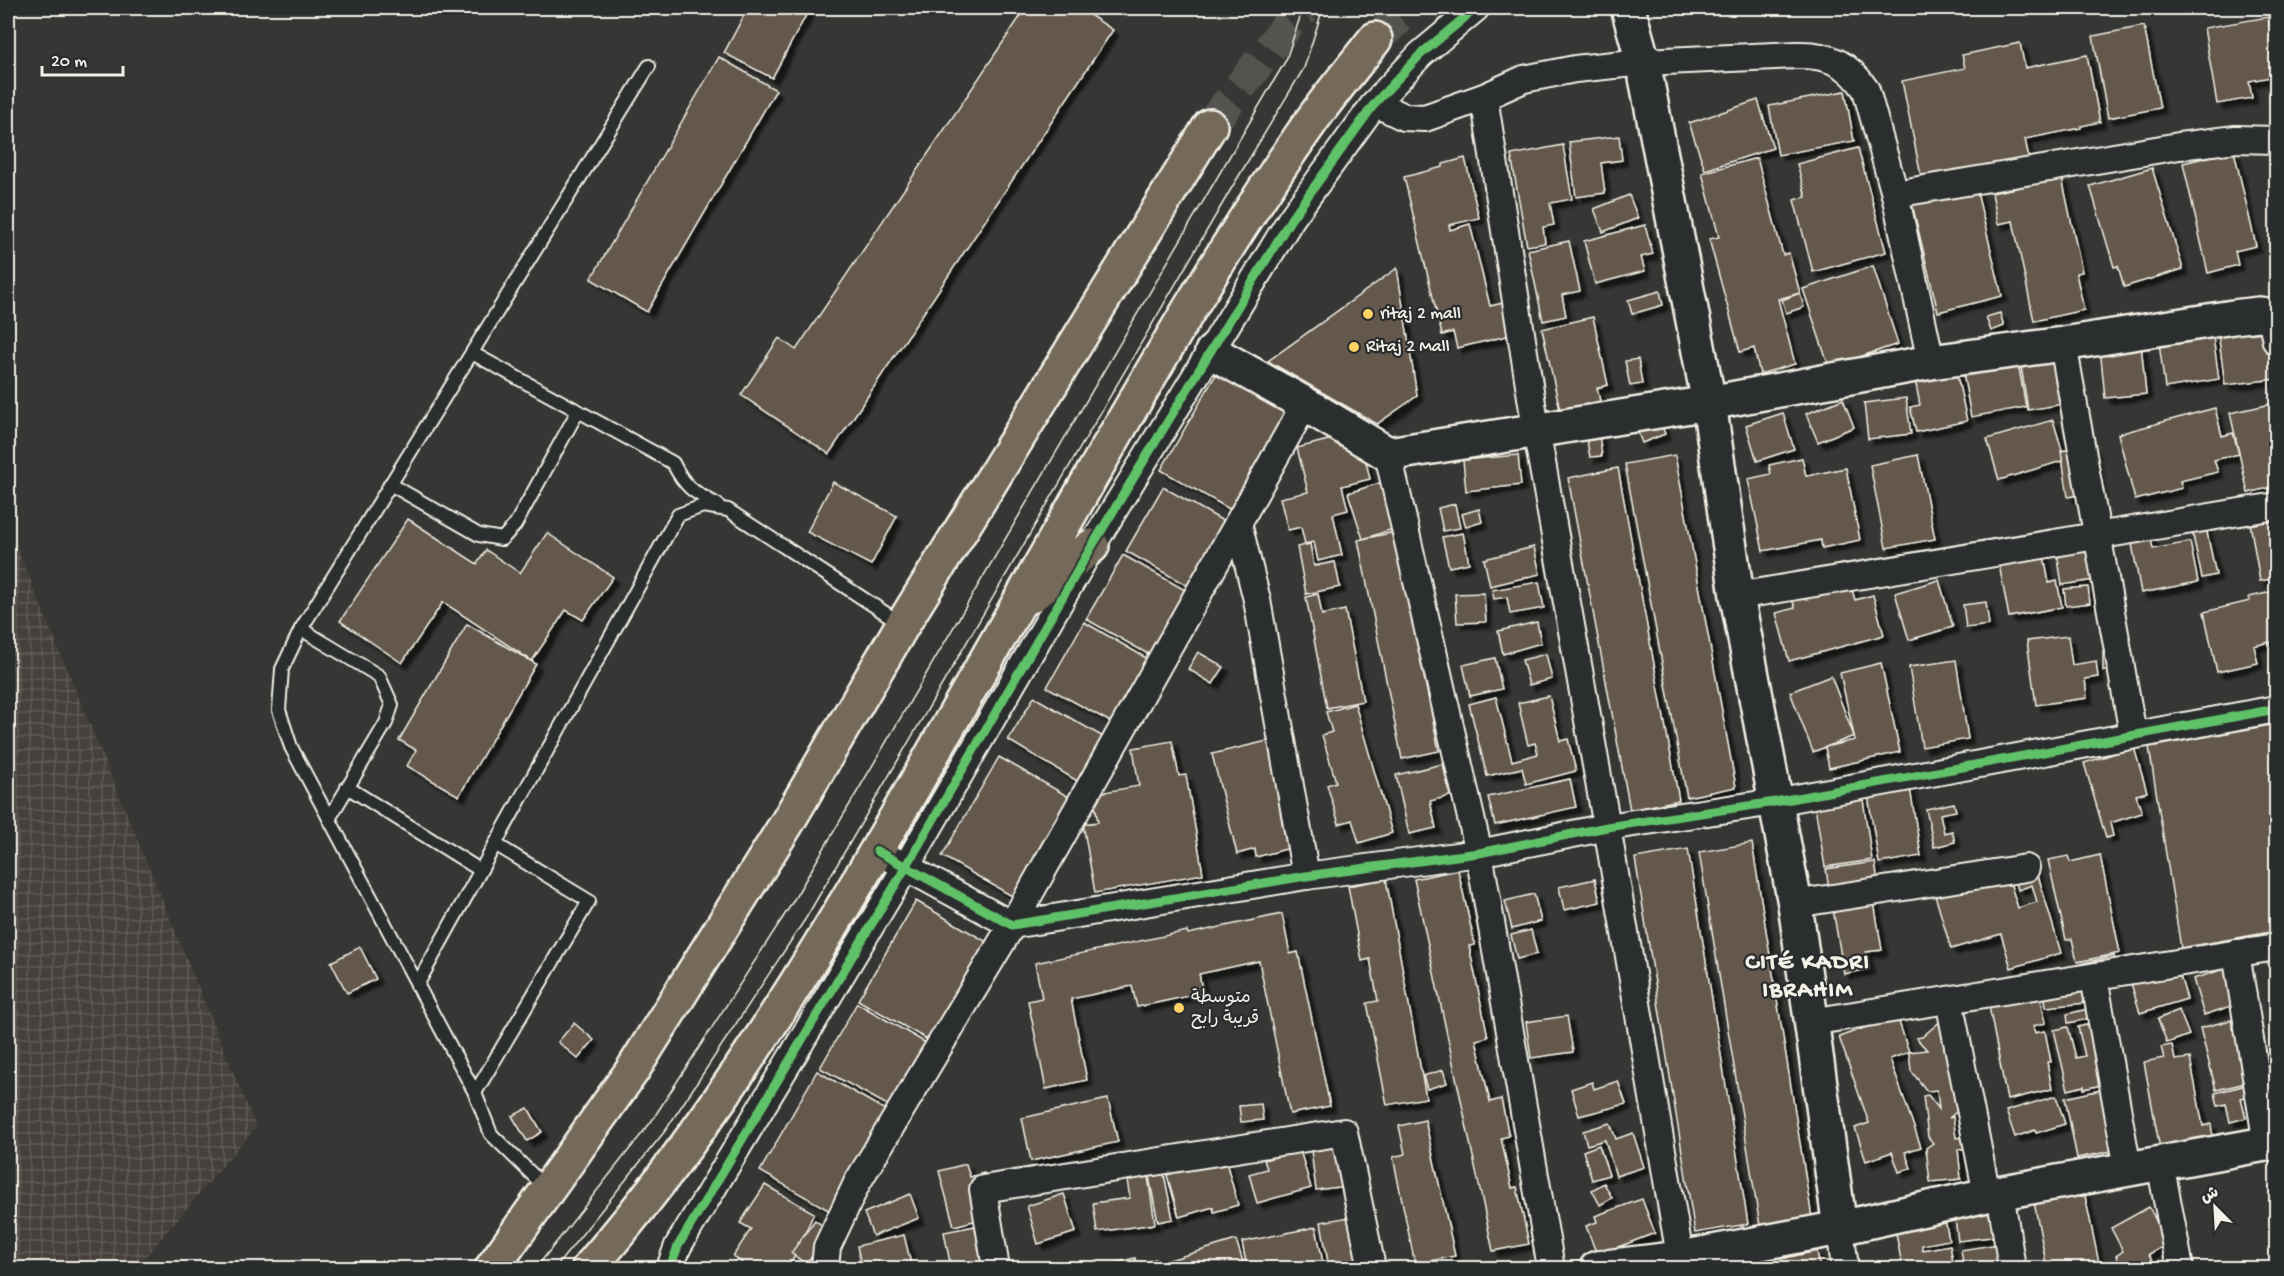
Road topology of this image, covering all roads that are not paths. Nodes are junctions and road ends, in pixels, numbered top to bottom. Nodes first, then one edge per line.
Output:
1 (1476, 8) edge
2 (1628, 8) edge
3 (1376, 39) tunnel mouth
4 (1643, 62) junction
5 (649, 66) dead end
6 (1484, 97) junction
7 (1375, 103) junction
8 (1210, 126) tunnel mouth
9 (2277, 140) edge
10 (1895, 194) junction
11 (2275, 324) edge
12 (2063, 344) junction
13 (472, 352) junction
14 (1212, 352) junction
15 (1931, 362) junction
16 (1709, 403) junction
17 (1305, 404) junction
18 (578, 411) junction
19 (1536, 429) junction
20 (1388, 454) junction
21 (390, 484) junction
22 (2277, 506) edge
23 (728, 510) junction
24 (1238, 523) junction
25 (2096, 536) junction
26 (1092, 546) junction
27 (1737, 596) junction
28 (1016, 608) junction
29 (903, 624) junction
30 (301, 628) junction
31 (2277, 709) edge
32 (2133, 734) junction
33 (347, 787) junction
34 (1775, 802) junction
35 (329, 819) junction
36 (1607, 827) junction
37 (495, 844) junction
38 (877, 851) junction
39 (1479, 853) junction
40 (906, 867) junction
41 (2026, 868) dead end
42 (480, 870) junction
43 (1306, 876) junction
44 (1795, 904) junction
45 (1012, 926) junction
46 (2277, 947) edge
47 (2236, 953) junction
48 (2094, 977) junction
49 (417, 985) junction
50 (1949, 1000) junction
51 (1811, 1022) junction
52 (475, 1093) junction
53 (2272, 1143) edge
54 (2160, 1163) junction
55 (2128, 1169) junction
56 (548, 1190) junction
57 (1993, 1193) junction
58 (1840, 1228) junction
59 (1681, 1263) edge
60 (492, 1269) edge
61 (589, 1269) edge
62 (670, 1269) edge
63 (825, 1269) edge
64 (996, 1269) edge
65 (1372, 1269) edge
66 (1551, 1269) edge
67 (1597, 1269) edge
68 (1845, 1269) edge
69 (2012, 1269) edge
70 (2180, 1269) edge

1 - 7 street
2 - 4 street
3 - 28 main road
4 - 6 street
4 - 10 street
4 - 16 street
5 - 13 lane
6 - 7 street
6 - 19 street
7 - 14 street
8 - 29 main road
9 - 10 street
10 - 15 street
11 - 12 street
12 - 15 street
12 - 25 street
13 - 18 lane
13 - 21 lane
14 - 17 street
14 - 26 street
15 - 16 street
16 - 19 street
16 - 27 street
17 - 20 street
17 - 24 street
18 - 21 lane
18 - 23 lane
19 - 20 street
19 - 36 street
20 - 39 street
21 - 30 lane
22 - 25 street
23 - 29 lane
23 - 37 lane
24 - 43 street
24 - 45 street
25 - 27 street
25 - 32 street
26 - 28 main road
26 - 40 street
27 - 34 street
28 - 38 main road
29 - 56 main road
30 - 33 lane
30 - 35 lane
31 - 32 street
32 - 34 street
33 - 35 lane
33 - 42 lane
34 - 36 street
34 - 44 street
35 - 49 lane
36 - 39 street
36 - 59 street
37 - 42 lane
37 - 52 lane
38 - 40 street
38 - 61 main road
39 - 43 street
39 - 66 street
40 - 45 street
40 - 62 street
41 - 44 street
42 - 49 lane
43 - 45 street
44 - 51 street
45 - 63 street
46 - 47 street
47 - 48 street
47 - 53 street
48 - 50 street
48 - 55 street
49 - 52 lane
50 - 51 street
50 - 57 street
51 - 58 street
52 - 56 lane
53 - 54 street
54 - 55 street
54 - 70 street
55 - 57 street
56 - 60 main road
57 - 58 street
57 - 69 street
58 - 59 street
58 - 68 street
59 - 67 street
64 - 65 street

